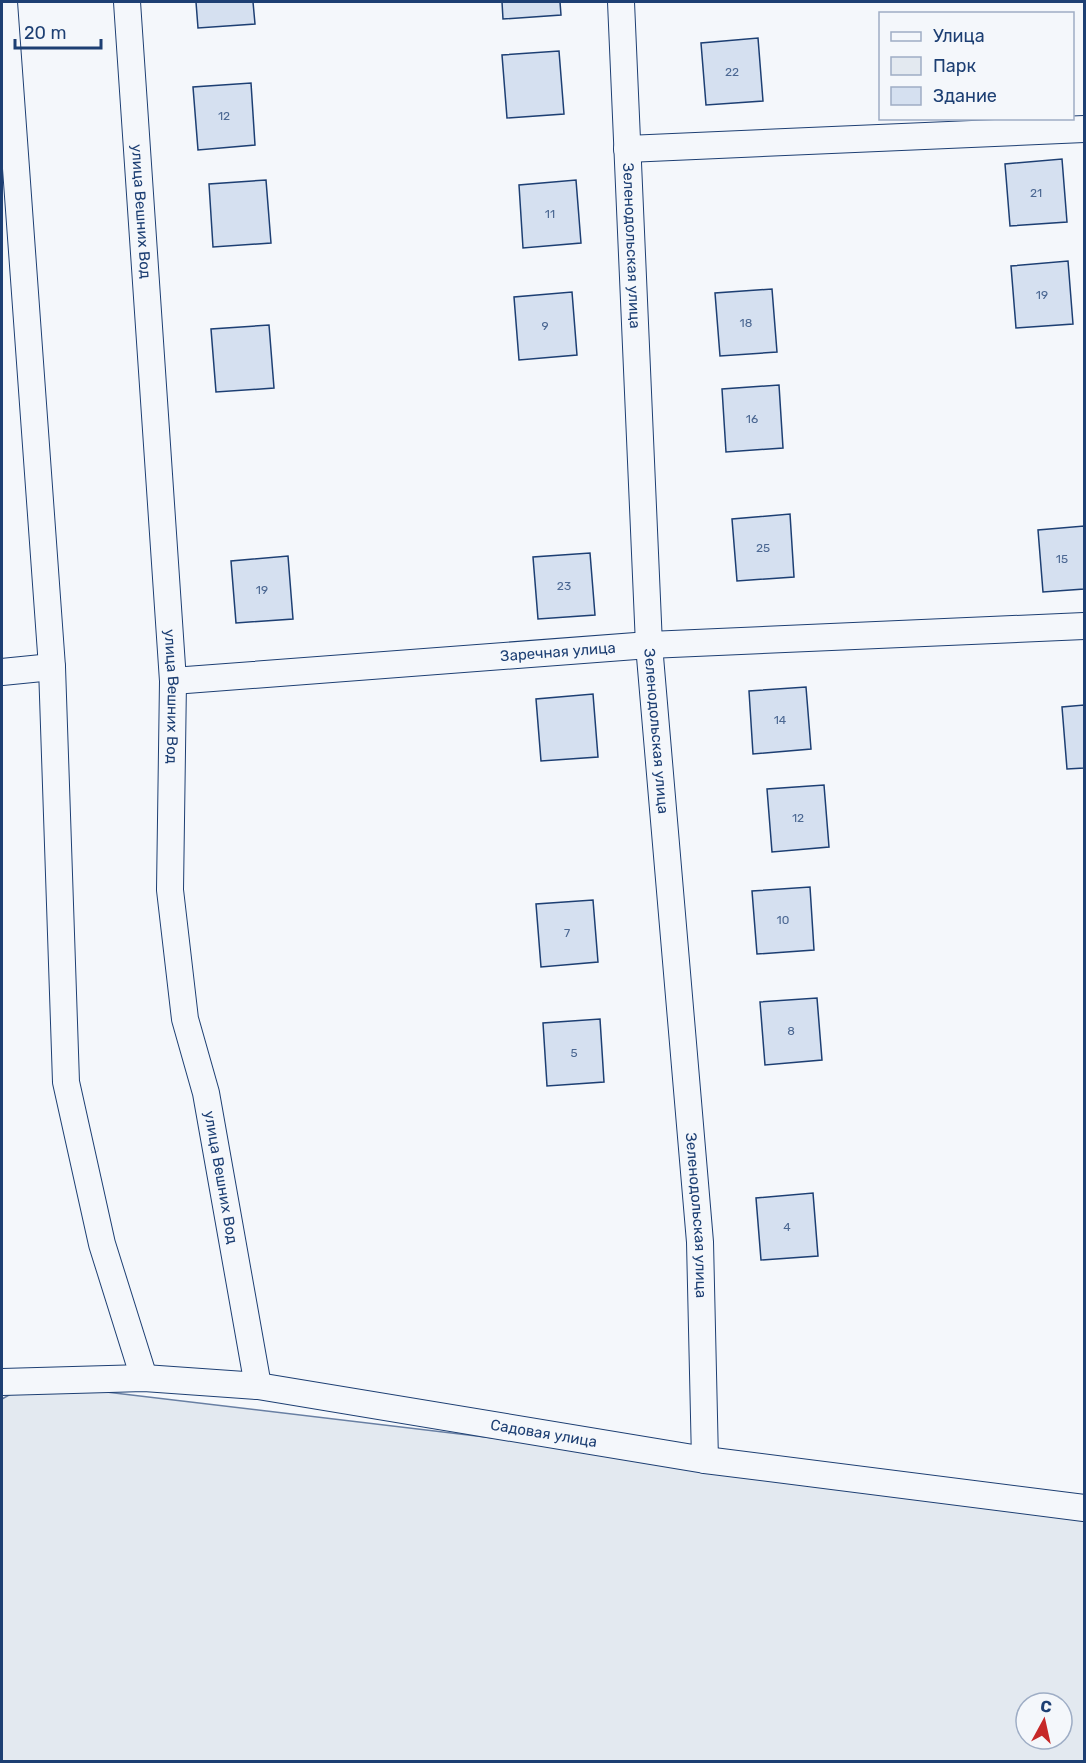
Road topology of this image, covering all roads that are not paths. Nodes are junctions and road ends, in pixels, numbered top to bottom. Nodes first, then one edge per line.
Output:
1 (4, 2) edge
2 (127, 2) edge
3 (621, 2) edge
4 (1084, 129) edge
5 (627, 148) junction
6 (1084, 626) edge
7 (649, 645) junction
8 (52, 667) junction
9 (2, 672) edge
10 (173, 681) junction
11 (144, 1378) junction
12 (2, 1382) edge
13 (258, 1386) junction
14 (705, 1460) junction
15 (1084, 1508) edge

1 - 8 street
2 - 10 street, улица Вешних Вод
3 - 5 street, Зеленодольская улица
4 - 5 street
5 - 7 street, Зеленодольская улица
6 - 7 street, Заречная улица
7 - 10 street, Заречная улица
7 - 14 street, Зеленодольская улица
8 - 9 street
8 - 11 street
10 - 13 street, улица Вешних Вод
11 - 12 street, Садовая улица
11 - 13 street, Садовая улица
13 - 14 street, Садовая улица
14 - 15 street, Садовая улица

